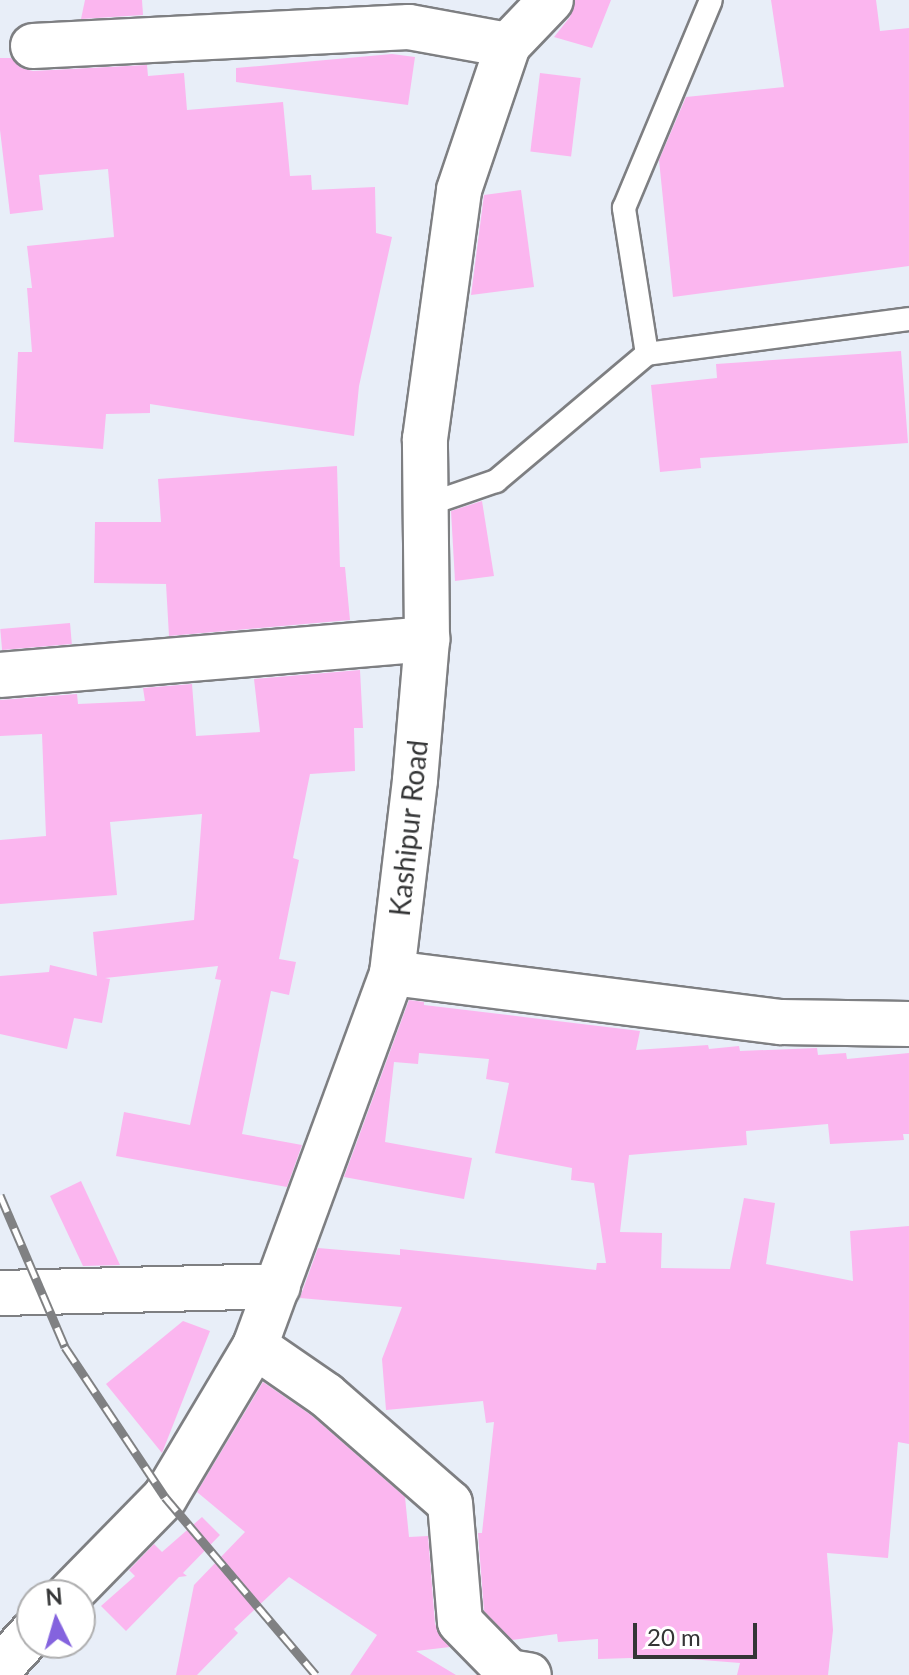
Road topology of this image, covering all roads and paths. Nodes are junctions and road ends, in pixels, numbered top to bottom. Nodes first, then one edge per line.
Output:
1 (551, 0) edge
2 (711, 0) edge
3 (508, 45) junction
4 (33, 46) dead end
5 (909, 319) edge
6 (647, 354) junction
7 (426, 505) junction
8 (427, 639) junction
9 (0, 675) edge
10 (392, 973) junction
11 (909, 1024) edge
12 (278, 1286) junction
13 (0, 1293) edge
14 (255, 1346) junction
15 (85, 1579) edge
16 (16, 1650) edge
17 (0, 1668) edge
18 (529, 1675) edge

1 - 3 street, Kashipur Road
2 - 6 lane
3 - 4 street
3 - 7 street, Kashipur Road
5 - 6 lane
6 - 7 lane
7 - 8 street, Kashipur Road
8 - 9 street
8 - 10 street, Kashipur Road
10 - 11 street
10 - 12 street, Kashipur Road
12 - 13 street
12 - 14 street, Kashipur Road
14 - 15 street, Kashipur Road
14 - 18 street
16 - 17 street

